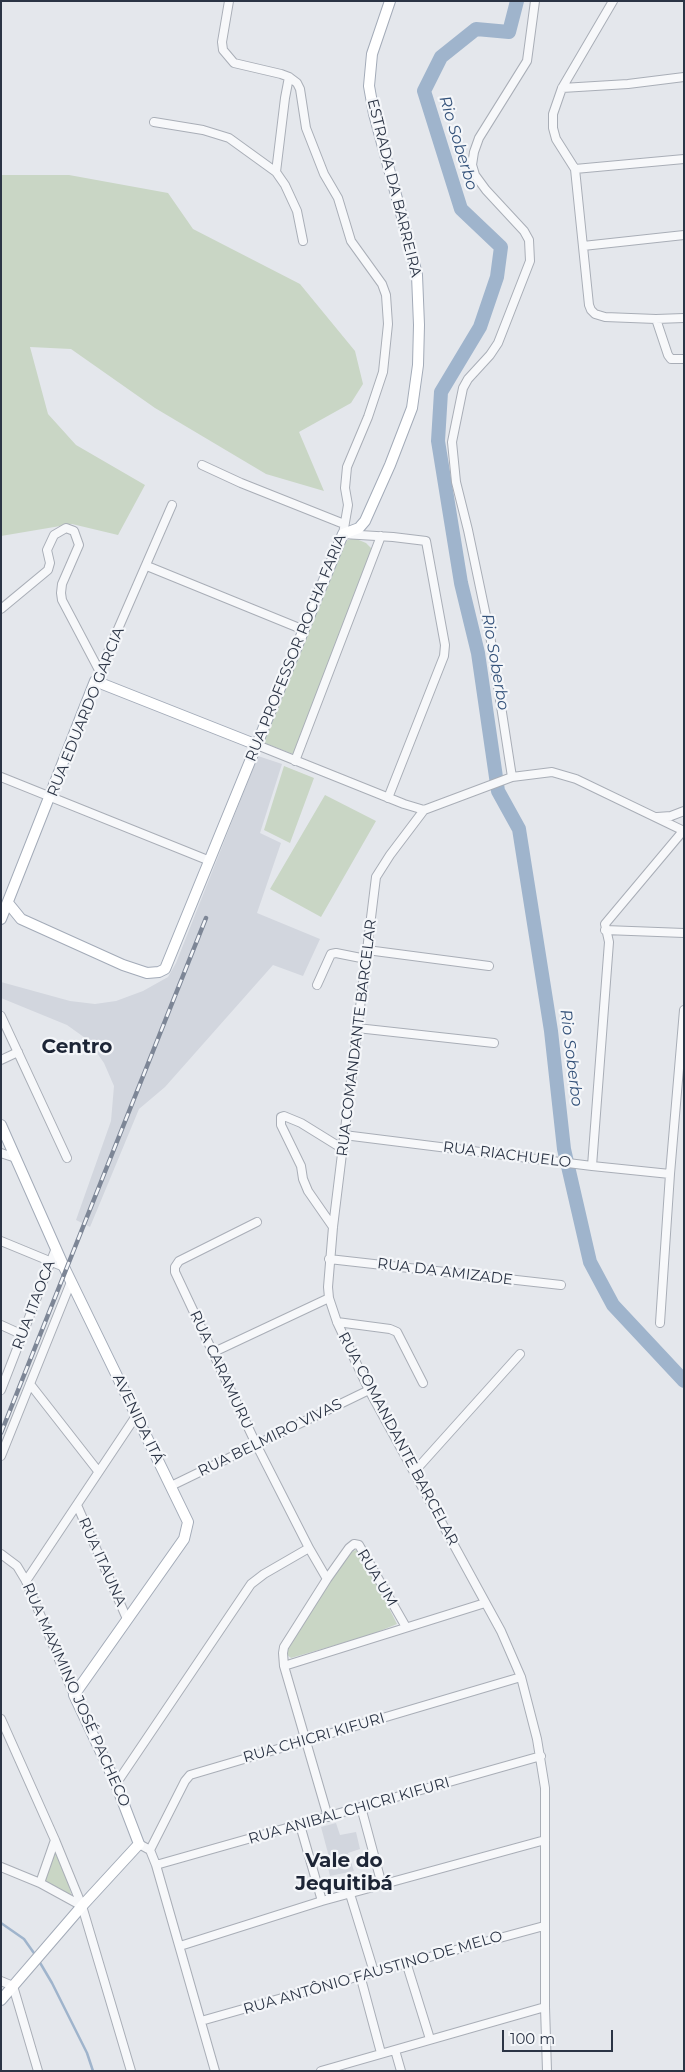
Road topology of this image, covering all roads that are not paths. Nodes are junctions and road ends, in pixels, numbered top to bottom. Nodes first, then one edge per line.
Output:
1 (229, 1) edge
2 (390, 1) edge
3 (535, 1) edge
4 (614, 1) edge
5 (289, 77) junction
6 (684, 77) edge
7 (562, 88) junction
8 (154, 122) dead end
9 (684, 159) edge
10 (576, 169) junction
11 (276, 172) junction
12 (684, 236) edge
13 (303, 241) dead end
14 (583, 246) junction
15 (684, 318) edge
16 (656, 319) junction
17 (684, 359) edge
18 (202, 465) dead end
19 (172, 505) dead end
20 (365, 522) junction
21 (344, 529) junction
22 (370, 536) junction
23 (381, 536) junction
24 (146, 566) junction
25 (1, 609) edge
26 (304, 630) junction
27 (98, 676) junction
28 (257, 746) junction
29 (295, 761) junction
30 (1, 777) edge
31 (512, 777) junction
32 (51, 797) junction
33 (388, 798) junction
34 (424, 810) junction
35 (684, 811) edge
36 (656, 816) junction
37 (671, 816) junction
38 (671, 825) junction
39 (683, 831) edge
40 (210, 861) junction
41 (8, 903) junction
42 (1, 919) edge
43 (21, 919) junction
44 (605, 930) junction
45 (684, 934) edge
46 (368, 950) junction
47 (366, 959) junction
48 (489, 966) dead end
49 (317, 985) dead end
50 (684, 1010) edge
51 (1, 1016) edge
52 (357, 1028) junction
53 (494, 1043) dead end
54 (18, 1052) junction
55 (1, 1060) edge
56 (1, 1125) edge
57 (344, 1135) junction
58 (343, 1149) junction
59 (1, 1153) edge
60 (16, 1158) junction
61 (67, 1158) dead end
62 (592, 1166) junction
63 (670, 1174) junction
64 (256, 1222) dead end
65 (333, 1227) junction
66 (1, 1241) edge
67 (56, 1248) junction
68 (329, 1258) junction
69 (51, 1261) junction
70 (64, 1267) junction
71 (71, 1282) junction
72 (561, 1285) dead end
73 (329, 1298) junction
74 (337, 1322) junction
75 (660, 1323) dead end
76 (1, 1326) edge
77 (23, 1335) junction
78 (214, 1352) junction
79 (520, 1354) dead end
80 (423, 1383) dead end
81 (30, 1384) junction
82 (1, 1390) edge
83 (369, 1390) junction
84 (136, 1416) junction
85 (256, 1444) junction
86 (1, 1456) edge
87 (98, 1471) junction
88 (414, 1472) junction
89 (171, 1486) junction
90 (77, 1505) junction
91 (309, 1548) junction
92 (1, 1554) edge
93 (328, 1579) junction
94 (26, 1582) junction
95 (485, 1603) junction
96 (127, 1618) junction
97 (406, 1627) junction
98 (284, 1666) junction
99 (521, 1677) junction
100 (74, 1696) junction
101 (1, 1719) edge
102 (306, 1740) junction
103 (541, 1756) junction
104 (116, 1784) junction
105 (360, 1807) junction
106 (328, 1817) junction
107 (300, 1826) junction
108 (56, 1840) junction
109 (545, 1840) junction
110 (139, 1844) junction
111 (150, 1850) junction
112 (156, 1865) junction
113 (1, 1867) edge
114 (40, 1883) junction
115 (382, 1885) junction
116 (350, 1894) junction
117 (322, 1901) junction
118 (82, 1906) junction
119 (544, 1926) junction
120 (180, 1946) junction
121 (406, 1962) junction
122 (374, 1972) junction
123 (360, 1975) junction
124 (1, 1981) edge
125 (13, 1986) junction
126 (1, 2000) edge
127 (545, 2007) junction
128 (201, 2021) junction
129 (430, 2039) junction
130 (395, 2050) junction
131 (381, 2053) junction
132 (38, 2071) edge
133 (131, 2071) edge
134 (214, 2071) edge
135 (321, 2071) edge
136 (401, 2071) edge
137 (547, 2071) edge

1 - 5 street
2 - 20 main road, ESTRADA DA BARREIRA
3 - 31 street
4 - 7 street
5 - 11 street
5 - 21 street, RUA PROFESSOR ROCHA FARIA
6 - 7 street
7 - 10 street
8 - 11 street
9 - 10 street
10 - 14 street
11 - 13 street
12 - 14 street
14 - 16 street
15 - 16 street
16 - 17 street
18 - 21 street
19 - 24 street, RUA EDUARDO GARCIA
20 - 21 main road
20 - 22 street
21 - 22 street
21 - 26 main road, RUA PROFESSOR ROCHA FARIA
22 - 23 street
23 - 29 street
23 - 33 street
24 - 26 street
24 - 27 street, RUA EDUARDO GARCIA
25 - 27 street
26 - 28 main road, RUA PROFESSOR ROCHA FARIA
27 - 28 main road
27 - 32 main road, RUA EDUARDO GARCIA
28 - 29 street
28 - 40 main road, RUA PROFESSOR ROCHA FARIA
29 - 33 street
30 - 32 street
31 - 34 street
31 - 36 street
32 - 40 street
32 - 41 main road, RUA EDUARDO GARCIA
33 - 34 street
34 - 46 street, RUA COMANDANTE BARCELAR
35 - 37 street
36 - 37 street
36 - 38 street
37 - 38 street
38 - 39 street
39 - 44 street
40 - 43 main road, RUA PROFESSOR ROCHA FARIA
41 - 42 main road, RUA EDUARDO GARCIA
41 - 43 main road
42 - 43 main road
44 - 45 street
44 - 62 street
46 - 47 street, RUA COMANDANTE BARCELAR
46 - 48 street
47 - 49 street
47 - 52 street, RUA COMANDANTE BARCELAR
50 - 63 street
51 - 54 street
52 - 53 street
52 - 57 street, RUA COMANDANTE BARCELAR
54 - 55 street
54 - 61 street
56 - 60 main road, AVENIDA ITÁ
57 - 58 street, RUA COMANDANTE BARCELAR
57 - 62 street, RUA RIACHUELO
58 - 65 street, RUA COMANDANTE BARCELAR
58 - 65 street
59 - 60 street
60 - 67 main road, AVENIDA ITÁ
62 - 63 street, RUA RIACHUELO
63 - 75 street
64 - 78 street, RUA CARAMURU
65 - 68 street, RUA COMANDANTE BARCELAR
66 - 69 street
67 - 69 street, RUA ITAOCA
67 - 70 main road, AVENIDA ITÁ
68 - 72 street, RUA DA AMIZADE
68 - 73 street, RUA COMANDANTE BARCELAR
69 - 70 street
69 - 77 street, RUA ITAOCA
70 - 71 main road, AVENIDA ITÁ
71 - 81 street
71 - 84 main road, AVENIDA ITÁ
73 - 74 street, RUA COMANDANTE BARCELAR
73 - 78 street
74 - 80 street
74 - 83 street, RUA COMANDANTE BARCELAR
76 - 77 street
77 - 82 street, RUA ITAOCA
78 - 85 street, RUA CARAMURU
79 - 88 street
81 - 86 street
81 - 87 street
83 - 85 street, RUA BELMIRO VIVAS
83 - 88 street, RUA COMANDANTE BARCELAR
84 - 87 street
84 - 89 main road, AVENIDA ITÁ
85 - 89 street, RUA BELMIRO VIVAS
85 - 91 street, RUA CARAMURU
87 - 90 street
88 - 95 street, RUA COMANDANTE BARCELAR
89 - 96 main road, AVENIDA ITÁ
90 - 94 street
90 - 96 street, RUA ITAUNA
91 - 93 street, RUA CARAMURU
91 - 104 street
92 - 94 street, RUA MAXIMINO JOSÉ PACHECO
93 - 97 street, RUA UM
93 - 98 street
94 - 100 street, RUA MAXIMINO JOSÉ PACHECO
95 - 97 street
95 - 99 street, RUA COMANDANTE BARCELAR
96 - 100 main road, AVENIDA ITÁ
97 - 98 street
98 - 102 street
99 - 102 street, RUA CHICRI KIFURI
99 - 103 street, RUA COMANDANTE BARCELAR
100 - 104 main road, RUA MAXIMINO JOSÉ PACHECO
101 - 108 street
102 - 106 street
102 - 111 street, RUA CHICRI KIFURI
103 - 105 street, RUA ANIBAL CHICRI KIFURI
103 - 109 street, RUA COMANDANTE BARCELAR
104 - 110 main road, RUA MAXIMINO JOSÉ PACHECO
105 - 106 street, RUA ANIBAL CHICRI KIFURI
105 - 115 street
106 - 107 street, RUA ANIBAL CHICRI KIFURI
107 - 112 street, RUA ANIBAL CHICRI KIFURI
107 - 117 street
108 - 114 street
108 - 118 street
109 - 115 street
109 - 119 street, RUA COMANDANTE BARCELAR
110 - 111 street
110 - 118 main road
111 - 112 street
112 - 120 street
113 - 114 street
114 - 118 street
115 - 116 street
116 - 117 street
116 - 122 street
117 - 120 street
118 - 125 main road
118 - 133 street
119 - 121 street, RUA ANTÔNIO FAUSTINO DE MELO
119 - 127 street, RUA COMANDANTE BARCELAR
120 - 128 street
121 - 122 street, RUA ANTÔNIO FAUSTINO DE MELO
121 - 129 street
122 - 123 street, RUA ANTÔNIO FAUSTINO DE MELO
123 - 128 street, RUA ANTÔNIO FAUSTINO DE MELO
123 - 131 street
124 - 125 street
125 - 126 main road
125 - 132 street
127 - 129 street
127 - 137 street, RUA COMANDANTE BARCELAR
128 - 134 street
129 - 130 street
130 - 131 street
130 - 136 street
131 - 135 street

